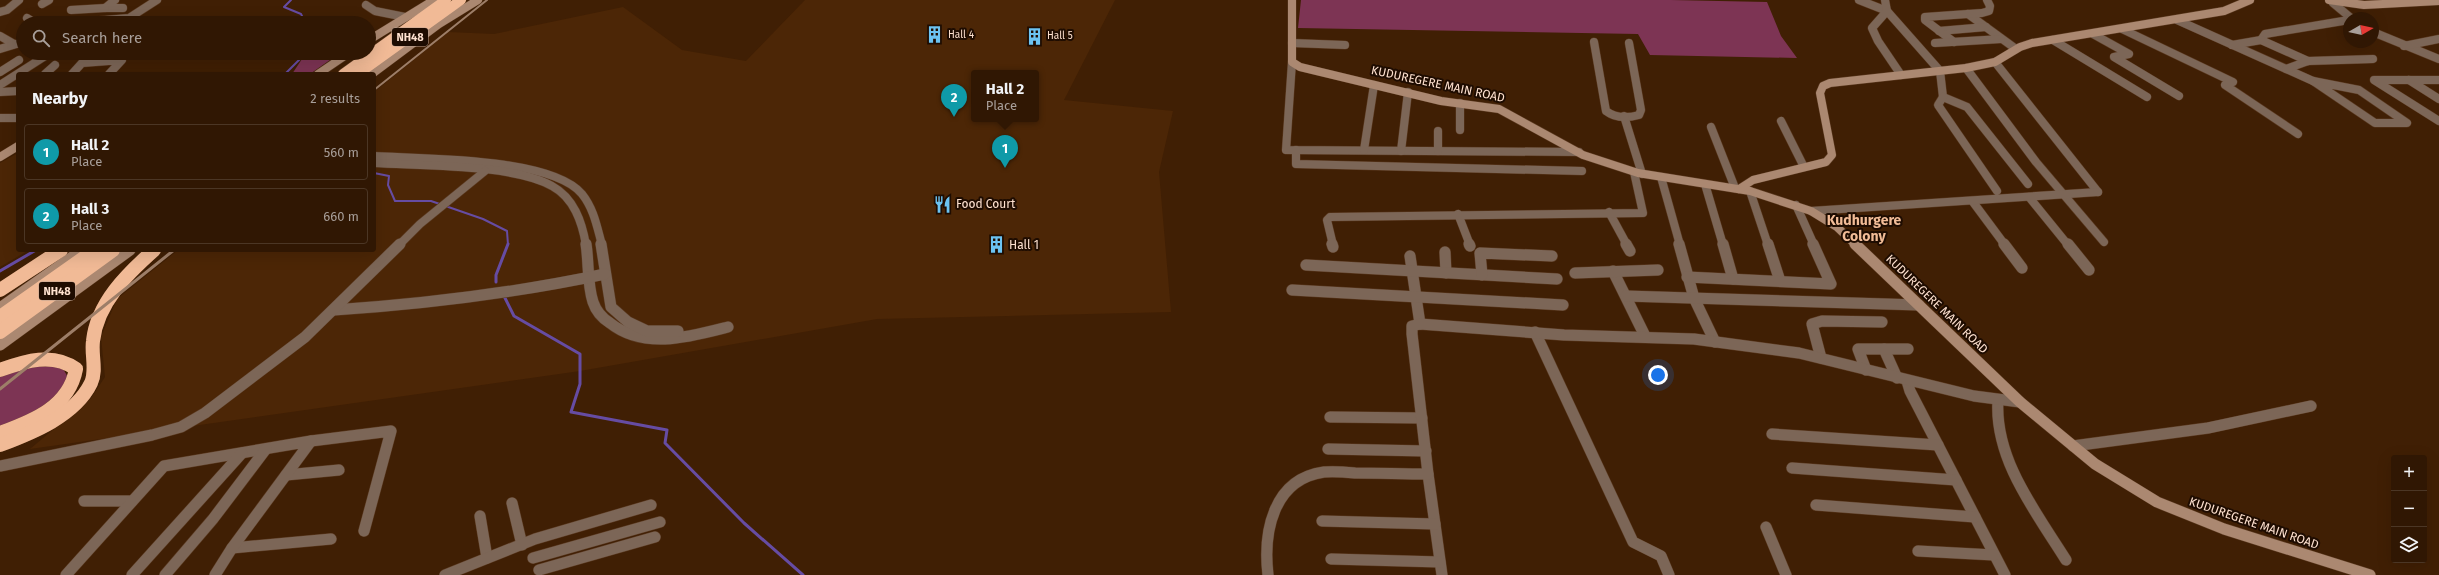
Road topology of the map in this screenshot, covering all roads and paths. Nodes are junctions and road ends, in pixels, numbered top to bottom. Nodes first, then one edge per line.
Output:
1 (19, 0) edge
2 (49, 0) edge
3 (115, 0) edge
4 (157, 0) edge
5 (446, 0) edge
6 (461, 0) edge
7 (470, 0) edge
8 (478, 0) edge
9 (1292, 0) edge
10 (1859, 0) edge
11 (1884, 0) edge
12 (1987, 0) edge
13 (2250, 0) edge
14 (2439, 1) edge
15 (2331, 2) edge
16 (436, 3) edge
17 (42, 4) dead end
18 (366, 5) dead end
19 (105, 8) junction
20 (123, 8) dead end
21 (71, 10) dead end
22 (1886, 11) junction
23 (0, 12) edge
24 (2343, 13) edge
25 (1968, 14) junction
26 (132, 16) edge
27 (405, 17) junction
28 (2177, 20) junction
29 (2343, 20) edge
30 (439, 24) junction
31 (1986, 28) junction
32 (2122, 29) junction
33 (1939, 31) junction
34 (2093, 34) junction
35 (2379, 35) edge
36 (0, 36) edge
37 (376, 36) edge
38 (2001, 38) junction
39 (2439, 39) edge
40 (2053, 40) junction
41 (2261, 40) junction
42 (1594, 42) dead end
43 (1954, 42) junction
44 (376, 43) edge
45 (1292, 43) junction
46 (1629, 43) dead end
47 (1935, 43) dead end
48 (14, 44) joint
49 (1345, 45) dead end
50 (2232, 45) junction
51 (2404, 46) junction
52 (0, 49) edge
53 (376, 49) edge
54 (2016, 49) junction
55 (2438, 58) edge
56 (2373, 59) dead end
57 (19, 60) dead end
58 (39, 60) edge
59 (122, 60) edge
60 (122, 60) edge
61 (339, 60) edge
62 (352, 60) edge
63 (361, 60) edge
64 (2308, 61) junction
65 (1292, 62) junction
66 (1994, 62) junction
67 (55, 65) dead end
68 (1966, 68) junction
69 (2286, 69) junction
70 (1940, 71) junction
71 (0, 72) edge
72 (20, 72) edge
73 (47, 72) edge
74 (74, 72) edge
75 (111, 72) edge
76 (321, 72) edge
77 (334, 72) edge
78 (346, 72) edge
79 (361, 72) edge
80 (375, 72) edge
81 (16, 75) edge
82 (1901, 75) junction
83 (2408, 79) junction
84 (2439, 80) edge
85 (2313, 81) junction
86 (0, 85) edge
87 (1374, 85) junction
88 (0, 92) edge
89 (1408, 92) junction
90 (16, 96) edge
91 (2179, 96) dead end
92 (1943, 97) junction
93 (2147, 97) dead end
94 (2439, 99) edge
95 (1460, 104) junction
96 (1624, 116) junction
97 (0, 118) edge
98 (16, 118) edge
99 (1781, 121) dead end
100 (2439, 121) edge
101 (1711, 127) dead end
102 (1460, 130) dead end
103 (1438, 131) dead end
104 (2298, 134) dead end
105 (16, 147) edge
106 (1296, 150) junction
107 (1364, 150) junction
108 (1401, 151) junction
109 (1438, 151) junction
110 (1579, 152) junction
111 (1, 156) edge
112 (376, 156) edge
113 (376, 163) edge
114 (1804, 167) junction
115 (485, 171) junction
116 (1582, 171) dead end
117 (1638, 173) junction
118 (1661, 177) junction
119 (1705, 184) junction
120 (2028, 184) dead end
121 (1737, 189) junction
122 (1997, 191) dead end
123 (1750, 192) junction
124 (2063, 195) junction
125 (2029, 197) junction
126 (1973, 202) junction
127 (1796, 205) junction
128 (1811, 210) junction
129 (1609, 212) junction
130 (1458, 214) junction
131 (2104, 242) dead end
132 (1470, 246) dead end
133 (1333, 247) dead end
134 (1630, 251) dead end
135 (58, 252) edge
136 (79, 252) edge
137 (92, 252) edge
138 (110, 252) edge
139 (127, 252) edge
140 (152, 252) edge
141 (1445, 252) dead end
142 (1410, 256) dead end
143 (1552, 256) dead end
144 (1306, 265) dead end
145 (2022, 268) dead end
146 (1658, 270) dead end
147 (2089, 270) dead end
148 (1412, 271) junction
149 (1613, 271) junction
150 (1446, 273) junction
151 (1575, 273) dead end
152 (605, 274) junction
153 (1482, 275) junction
154 (590, 276) junction
155 (1687, 277) junction
156 (1557, 279) dead end
157 (1733, 279) junction
158 (1780, 281) junction
159 (0, 290) edge
160 (1292, 290) dead end
161 (1626, 296) junction
162 (1416, 297) junction
163 (1694, 298) junction
164 (1563, 305) dead end
165 (1919, 305) junction
166 (0, 308) edge
167 (334, 310) junction
168 (0, 317) edge
169 (1882, 322) dead end
170 (1420, 324) junction
171 (0, 332) edge
172 (1535, 332) junction
173 (1645, 336) junction
174 (1715, 342) junction
175 (0, 345) edge
176 (1884, 349) junction
177 (1908, 349) dead end
178 (1821, 358) junction
179 (0, 370) edge
180 (1866, 370) junction
181 (1902, 380) junction
182 (1998, 400) junction
183 (2020, 402) junction
184 (2311, 406) dead end
185 (1330, 417) dead end
186 (1422, 418) junction
187 (0, 434) edge
188 (1772, 434) dead end
189 (311, 441) junction
190 (0, 445) edge
191 (1938, 445) junction
192 (2074, 446) junction
193 (266, 449) junction
194 (1328, 449) dead end
195 (1426, 450) junction
196 (242, 453) junction
197 (0, 466) edge
198 (1792, 468) dead end
199 (339, 470) dead end
200 (1428, 474) junction
201 (286, 475) junction
202 (1956, 480) junction
203 (84, 501) dead end
204 (132, 501) junction
205 (512, 504) dead end
206 (651, 505) dead end
207 (1816, 505) dead end
208 (480, 516) dead end
209 (1975, 517) junction
210 (1322, 521) dead end
211 (660, 522) dead end
212 (1435, 524) junction
213 (1766, 527) dead end
214 (364, 531) dead end
215 (655, 537) dead end
216 (331, 540) dead end
217 (524, 544) junction
218 (232, 548) junction
219 (1918, 550) dead end
220 (1994, 555) junction
221 (487, 558) junction
222 (533, 558) junction
223 (1331, 559) dead end
224 (2066, 560) dead end
225 (1440, 562) junction
226 (541, 572) edge
227 (66, 575) edge
228 (132, 575) edge
229 (165, 575) edge
230 (215, 575) edge
231 (445, 575) edge
232 (1268, 575) edge
233 (1442, 575) edge
234 (1669, 575) edge
235 (1786, 575) edge
236 (2005, 575) edge
237 (2370, 575) edge

1 - 23 street
2 - 17 street
3 - 19 street
4 - 26 street
5 - 16 highway, NH48
6 - 79 highway, NH48
7 - 30 highway
8 - 30 street
9 - 45 street
10 - 22 street
11 - 22 street
12 - 25 street
13 - 28 street
14 - 15 street
15 - 24 street
16 - 27 street
16 - 44 highway
16 - 53 highway, NH48
18 - 27 street
19 - 20 street
19 - 21 street
22 - 70 street
22 - 82 street
25 - 31 street
25 - 33 street
27 - 37 street
28 - 32 street
28 - 50 street
29 - 41 street
30 - 80 street
31 - 33 street
31 - 38 street
32 - 34 street
32 - 104 street
33 - 43 street
34 - 40 street
34 - 91 street
35 - 51 street
36 - 48 street
38 - 43 street
38 - 54 street
39 - 51 street
40 - 54 street
40 - 93 street
41 - 50 street
41 - 64 street
42 - 96 street
43 - 47 street
45 - 49 street
45 - 65 street
46 - 96 street
48 - 52 street
50 - 69 street
51 - 55 street
54 - 66 street
56 - 64 street
57 - 71 street
58 - 72 street
59 - 75 street
60 - 74 street
61 - 76 street
62 - 77 highway
63 - 78 highway, NH48
64 - 69 street
65 - 87 street, KUDUREGERE MAIN ROAD
65 - 106 street
66 - 68 street
66 - 124 street
67 - 73 street
68 - 70 street
68 - 124 street
69 - 85 street
70 - 82 street
70 - 92 street
81 - 86 street
82 - 114 street
83 - 84 street
83 - 94 street
83 - 100 street
85 - 85 street
87 - 89 street, KUDUREGERE MAIN ROAD
87 - 107 street
88 - 90 street
89 - 95 street, KUDUREGERE MAIN ROAD
89 - 108 street
92 - 120 street
92 - 122 street
95 - 102 street
95 - 110 street, KUDUREGERE MAIN ROAD
96 - 117 street
97 - 98 street
99 - 114 street
101 - 121 street
103 - 109 street
105 - 111 street
106 - 107 street
106 - 116 street
107 - 108 street
108 - 109 street
109 - 110 street
110 - 117 street, KUDUREGERE MAIN ROAD
112 - 152 street
113 - 115 street
114 - 121 street
115 - 154 street
115 - 167 street
117 - 118 street, KUDUREGERE MAIN ROAD
117 - 129 street
118 - 119 street, KUDUREGERE MAIN ROAD
118 - 155 street
119 - 121 street, KUDUREGERE MAIN ROAD
119 - 157 street
121 - 123 street, KUDUREGERE MAIN ROAD
123 - 127 street, KUDUREGERE MAIN ROAD
123 - 158 street
124 - 125 street
124 - 131 street
125 - 126 street
125 - 147 street
126 - 128 street
126 - 145 street
127 - 128 street, KUDUREGERE MAIN ROAD
127 - 158 street
128 - 165 street, KUDUREGERE MAIN ROAD
129 - 130 street
129 - 134 street
130 - 132 street
130 - 133 street
135 - 159 highway
136 - 166 street
137 - 168 highway, NH48
138 - 171 highway, NH48
139 - 175 street
140 - 190 highway
141 - 150 street
142 - 148 street
143 - 153 street
144 - 148 street
146 - 149 street
148 - 150 street
148 - 162 street
149 - 151 street
149 - 161 street
150 - 153 street
152 - 154 street
152 - 154 street
153 - 156 street
154 - 167 street
155 - 157 street
155 - 163 street
157 - 158 street
160 - 162 street
161 - 163 street
161 - 173 street
162 - 164 street
162 - 170 street
163 - 165 street
163 - 174 street
165 - 183 street, KUDUREGERE MAIN ROAD
167 - 197 street
169 - 178 street
170 - 172 street
170 - 186 street
172 - 173 street
172 - 234 street
173 - 174 street
174 - 178 street
176 - 177 street
176 - 180 street
176 - 181 street
178 - 180 street
179 - 187 highway
180 - 181 street
181 - 182 street
181 - 191 street
182 - 183 street
182 - 224 street
183 - 192 street, KUDUREGERE MAIN ROAD
184 - 192 street
185 - 186 street
186 - 195 street
188 - 191 street
189 - 193 street
189 - 201 street
189 - 214 street
191 - 202 street
192 - 237 street, KUDUREGERE MAIN ROAD
193 - 196 street
193 - 229 street
194 - 195 street
195 - 200 street
196 - 204 street
196 - 228 street
198 - 202 street
199 - 201 street
200 - 212 street
200 - 232 street
201 - 218 street
202 - 209 street
203 - 204 street
204 - 227 street
205 - 217 street
206 - 217 street
207 - 209 street
208 - 221 street
209 - 220 street
210 - 212 street
211 - 222 street
212 - 225 street
213 - 235 street
215 - 226 street
216 - 218 street
217 - 221 street
217 - 222 street
218 - 230 street
219 - 220 street
220 - 236 street
221 - 231 street
222 - 226 street
223 - 225 street
225 - 233 street

